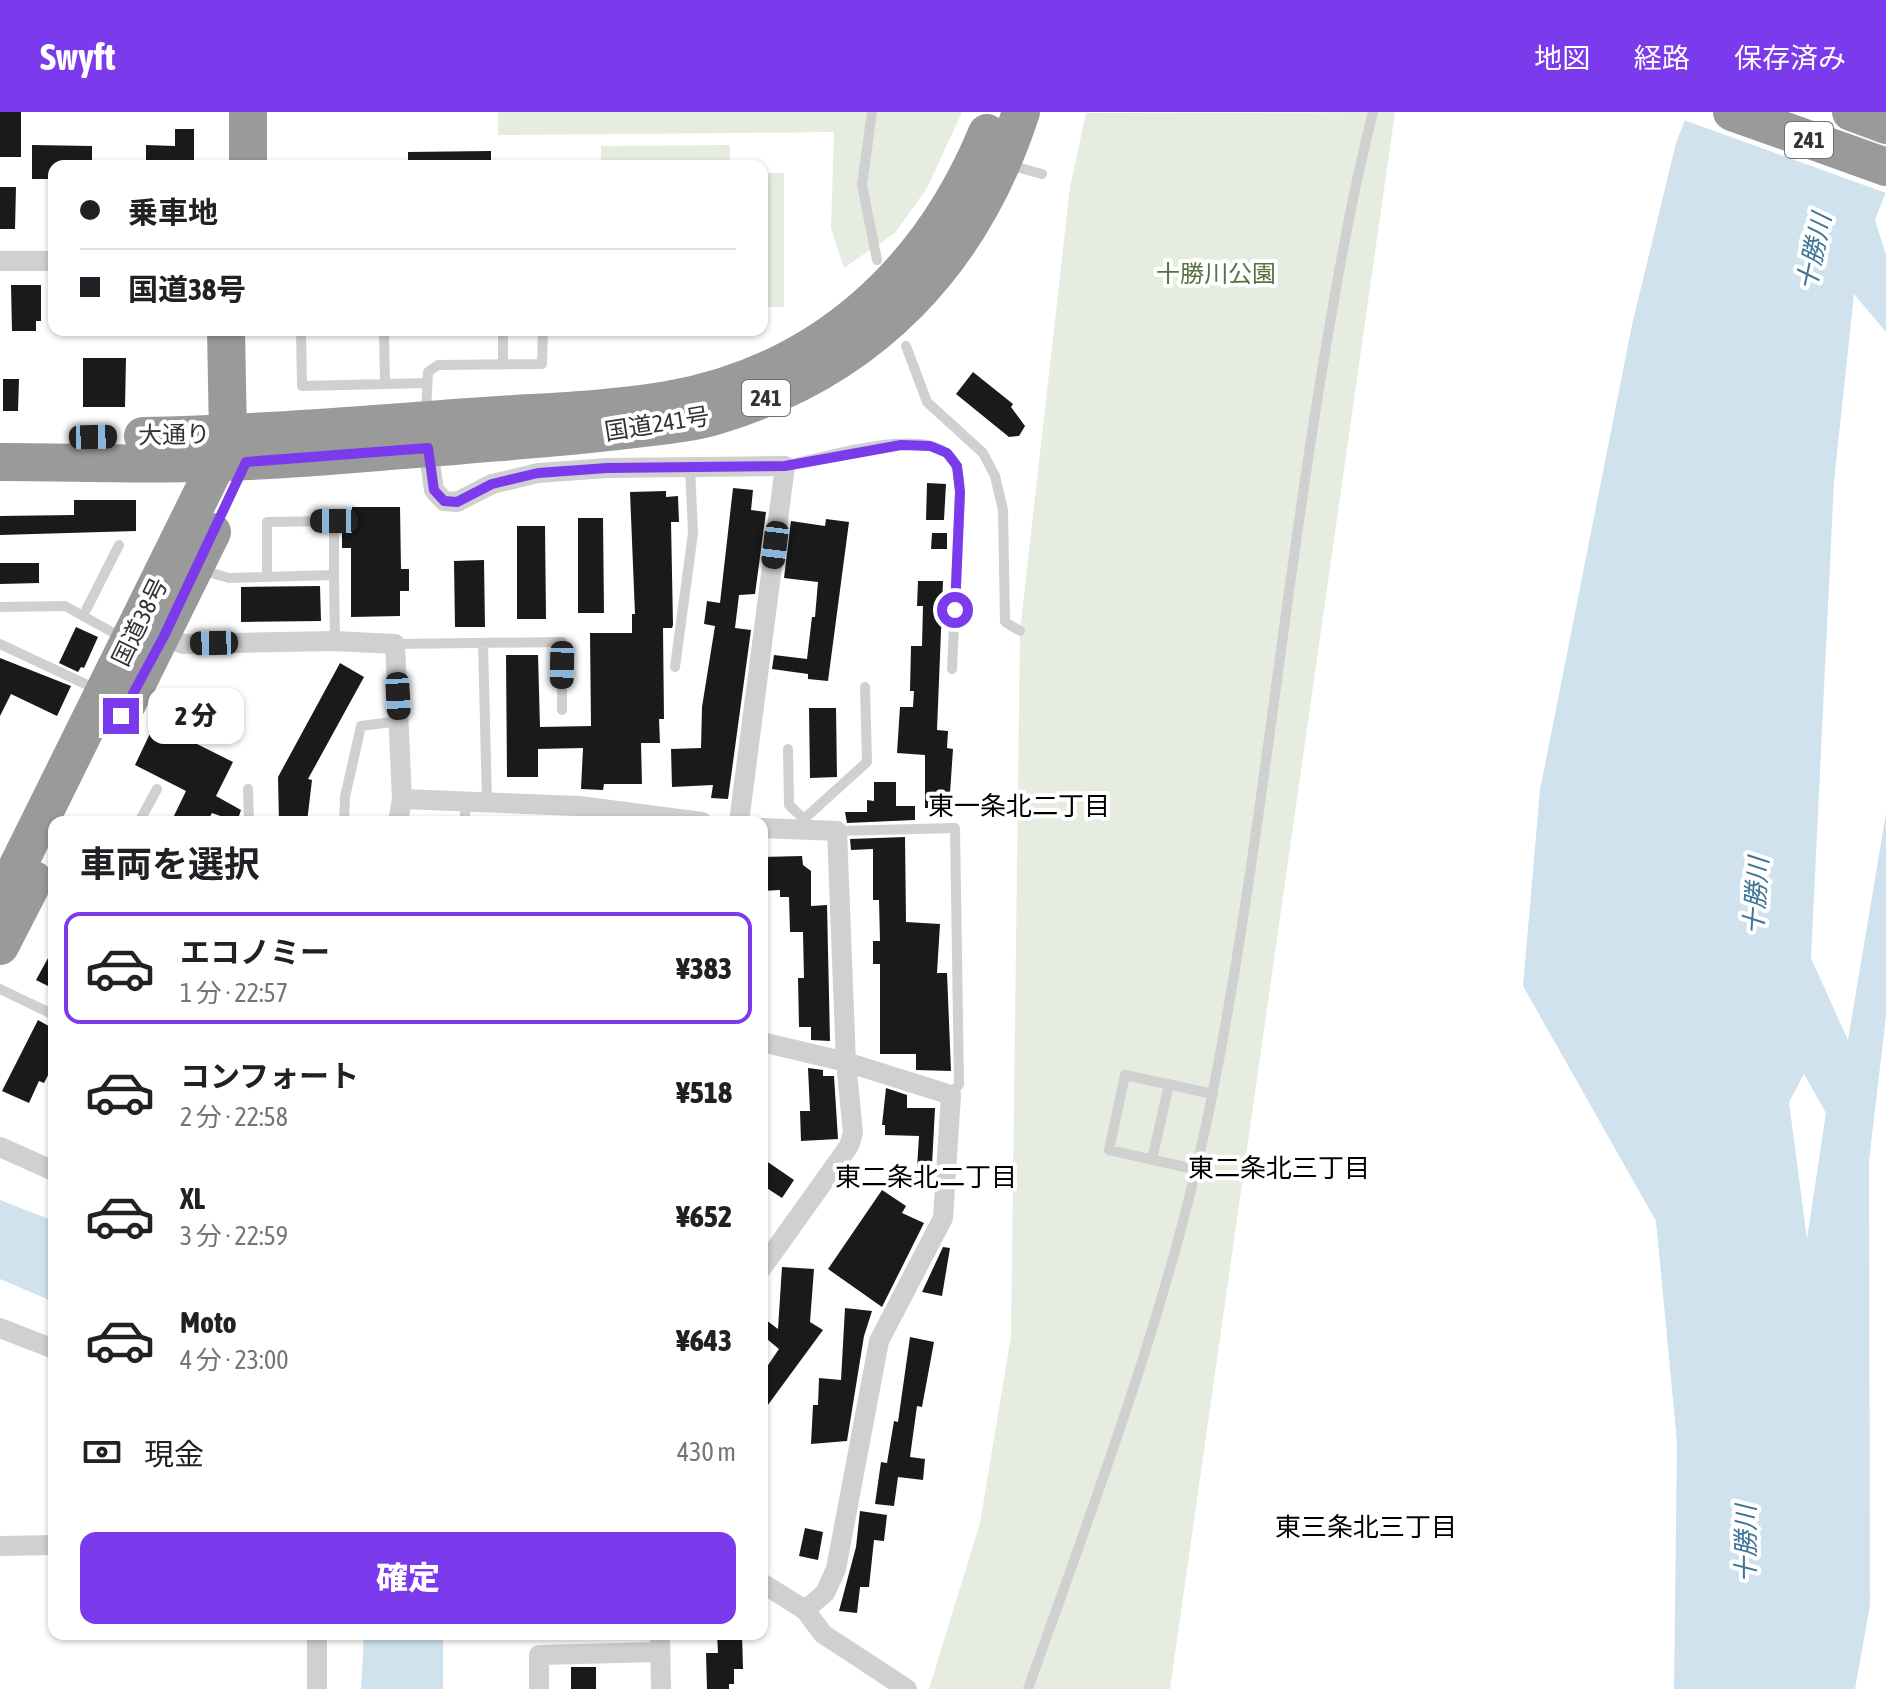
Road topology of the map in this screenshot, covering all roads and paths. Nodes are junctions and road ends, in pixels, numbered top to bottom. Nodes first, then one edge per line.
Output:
1 (224, 112) edge
2 (248, 112) edge
3 (872, 112) edge
4 (995, 112) edge
5 (1021, 112) edge
6 (1373, 112) edge
7 (1732, 112) edge
8 (1851, 112) edge
9 (1886, 125) edge
10 (991, 157) junction
11 (224, 160) edge
12 (248, 160) edge
13 (1886, 167) edge
14 (1042, 174) dead end
15 (877, 260) dead end
16 (0, 261) edge
17 (48, 261) edge
18 (227, 336) edge
19 (249, 336) edge
20 (301, 336) edge
21 (384, 336) edge
22 (503, 336) edge
23 (543, 336) edge
24 (906, 346) dead end
25 (503, 364) junction
26 (385, 384) junction
27 (427, 417) junction
28 (0, 438) edge
29 (236, 448) junction
30 (0, 462) edge
31 (785, 466) junction
32 (690, 467) junction
33 (119, 545) dead end
34 (195, 569) junction
35 (334, 575) junction
36 (267, 577) junction
37 (0, 607) edge
38 (83, 616) junction
39 (1020, 631) dead end
40 (147, 639) junction
41 (335, 641) junction
42 (483, 643) junction
43 (0, 644) edge
44 (395, 644) junction
45 (675, 667) dead end
46 (952, 669) dead end
47 (865, 687) dead end
48 (104, 693) junction
49 (562, 710) dead end
50 (399, 721) junction
51 (788, 749) dead end
52 (157, 789) dead end
53 (248, 789) dead end
54 (402, 799) junction
55 (477, 801) junction
56 (68, 816) edge
57 (142, 816) edge
58 (249, 816) edge
59 (344, 816) edge
60 (399, 816) edge
61 (468, 816) edge
62 (656, 816) edge
63 (740, 816) edge
64 (798, 824) junction
65 (768, 827) edge
66 (837, 831) junction
67 (48, 866) edge
68 (0, 902) edge
69 (0, 946) edge
70 (0, 989) edge
71 (48, 1012) edge
72 (768, 1043) edge
73 (846, 1062) junction
74 (1169, 1084) junction
75 (1213, 1094) junction
76 (951, 1095) junction
77 (0, 1147) edge
78 (1152, 1160) junction
79 (48, 1168) edge
80 (1194, 1169) junction
81 (768, 1260) edge
82 (0, 1328) edge
83 (48, 1347) edge
84 (48, 1545) edge
85 (0, 1546) edge
86 (768, 1587) edge
87 (805, 1610) junction
88 (317, 1640) edge
89 (660, 1643) edge
90 (317, 1689) edge
91 (539, 1689) edge
92 (661, 1689) edge
93 (907, 1689) edge
94 (1028, 1689) edge

1 - 11 highway
2 - 12 highway
3 - 15 lane
4 - 10 highway, 国道241号 / 241
5 - 10 highway, 国道241号 / 241
6 - 75 lane
7 - 13 highway, 241
8 - 9 highway, 241
10 - 14 lane
10 - 27 highway, 国道241号 / 241
16 - 17 street
18 - 29 highway, 国道38号
19 - 29 highway, 国道38号
20 - 26 lane
21 - 26 lane
22 - 25 lane
23 - 25 lane
24 - 39 lane
25 - 27 lane
26 - 27 lane
27 - 29 highway, 国道241号 / 241
27 - 32 street
28 - 29 highway, 大通り
29 - 30 highway, 大通り
29 - 34 highway, 国道38号
29 - 40 highway, 国道38号
31 - 32 street
31 - 46 lane
31 - 63 street
32 - 45 lane
33 - 38 lane
34 - 36 lane
34 - 40 highway, 国道38号
35 - 36 lane
35 - 36 lane
35 - 41 lane
37 - 38 lane
38 - 40 lane
40 - 41 street
40 - 48 highway, 国道38号
40 - 56 highway, 国道38号
41 - 44 street
42 - 44 lane
42 - 49 lane
42 - 55 lane
43 - 48 lane
44 - 50 street
47 - 64 lane
48 - 68 highway, 国道38号
50 - 54 street
50 - 59 lane
51 - 64 lane
52 - 57 lane
53 - 58 lane
54 - 55 street
54 - 60 street
55 - 61 lane
55 - 62 street
64 - 65 street
64 - 66 street
66 - 73 street
66 - 76 lane
67 - 69 highway
70 - 71 lane
72 - 73 street
73 - 76 street
73 - 81 street
74 - 75 lane
74 - 78 lane
74 - 78 lane
75 - 80 lane
76 - 87 street
77 - 79 street
78 - 80 lane
80 - 94 lane
82 - 83 street
84 - 85 street
86 - 87 street
87 - 93 street
88 - 90 street
89 - 91 street
89 - 92 street

